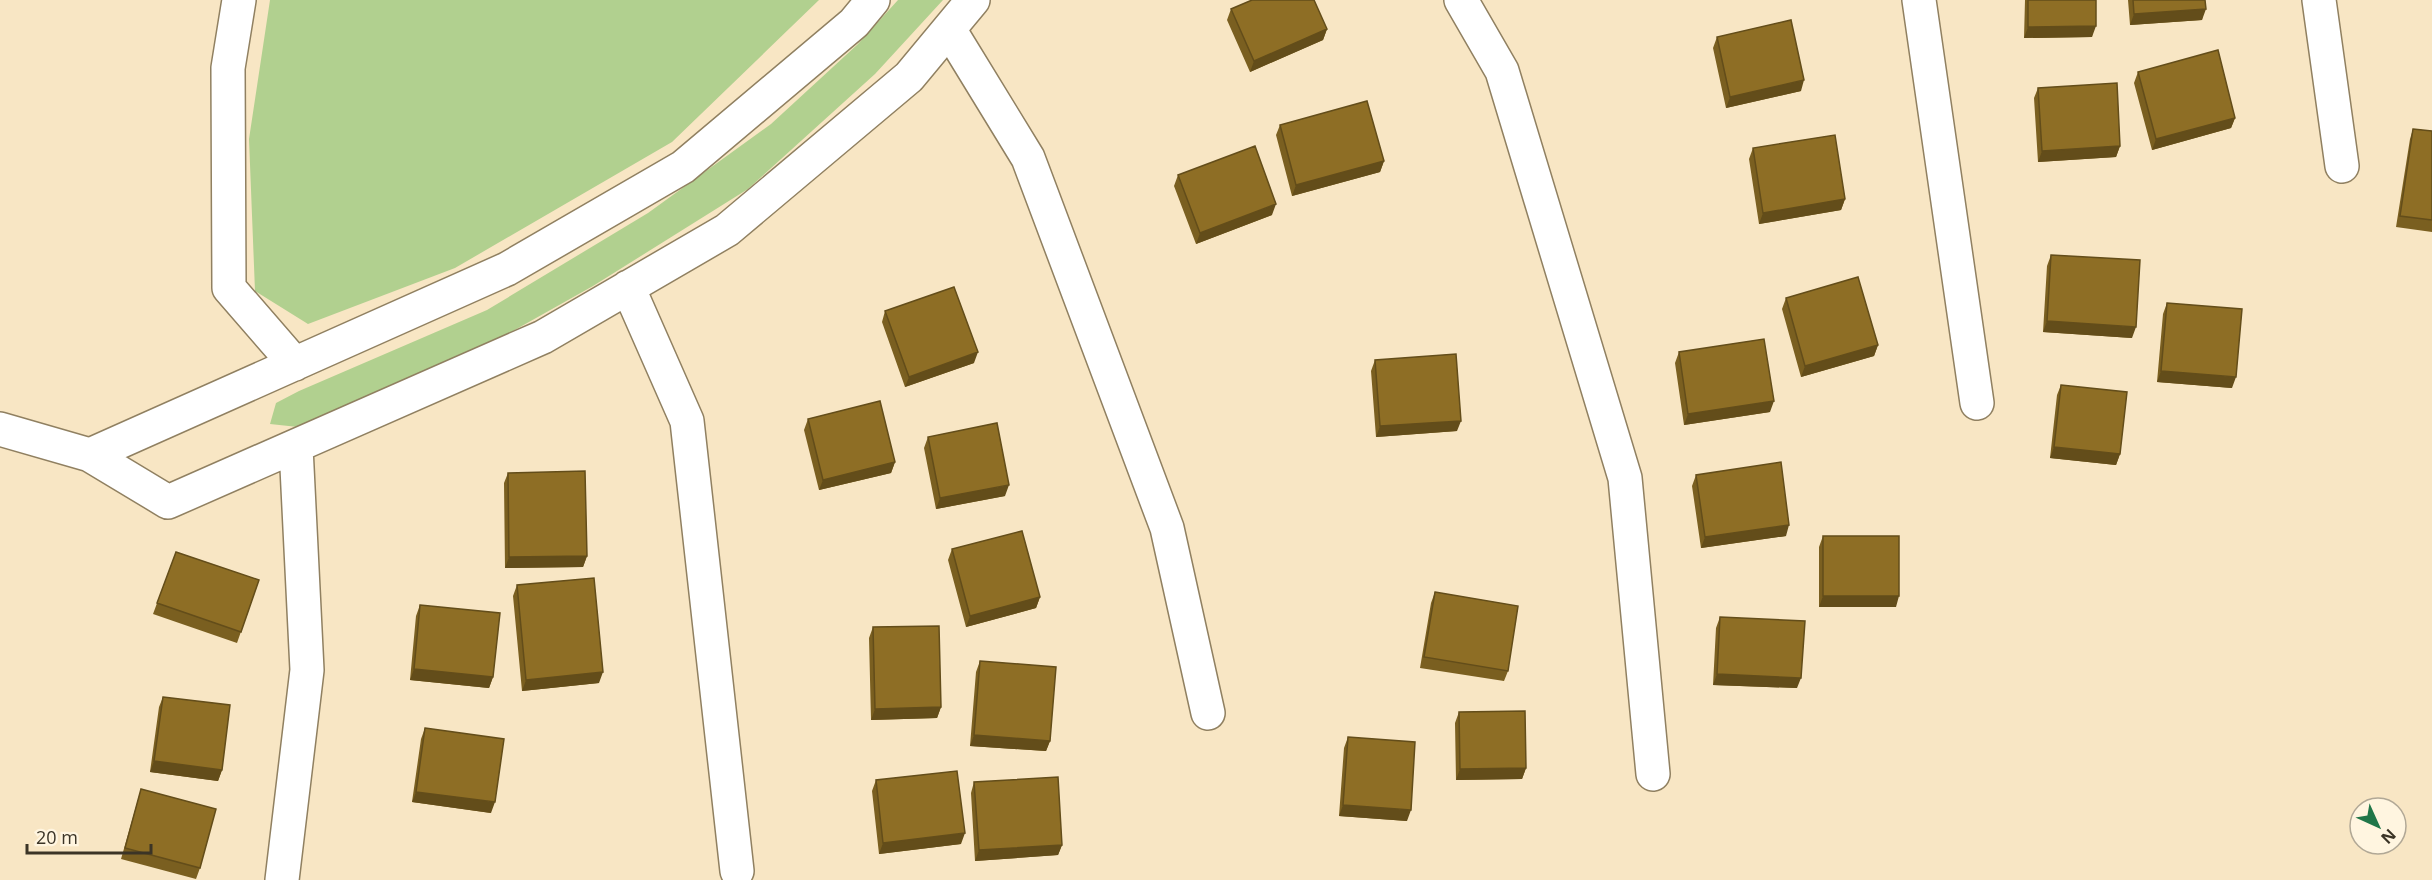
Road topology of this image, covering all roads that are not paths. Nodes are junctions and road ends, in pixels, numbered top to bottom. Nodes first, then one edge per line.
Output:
1 (239, 0) edge
2 (873, 0) edge
3 (973, 0) edge
4 (1461, 0) edge
5 (1919, 0) edge
6 (2319, 0) edge
7 (949, 29) junction
8 (2342, 166) dead end
9 (628, 287) junction
10 (295, 364) junction
11 (1977, 404) dead end
12 (0, 429) edge
13 (296, 447) junction
14 (90, 455) junction
15 (1208, 713) dead end
16 (1653, 774) dead end
17 (737, 870) dead end
18 (282, 880) edge

1 - 10 street
2 - 10 street
3 - 7 street
4 - 16 street
5 - 11 street
6 - 8 street
7 - 9 street
7 - 15 street
9 - 13 street
9 - 17 street
10 - 14 street
12 - 14 street
13 - 14 street
13 - 18 street

